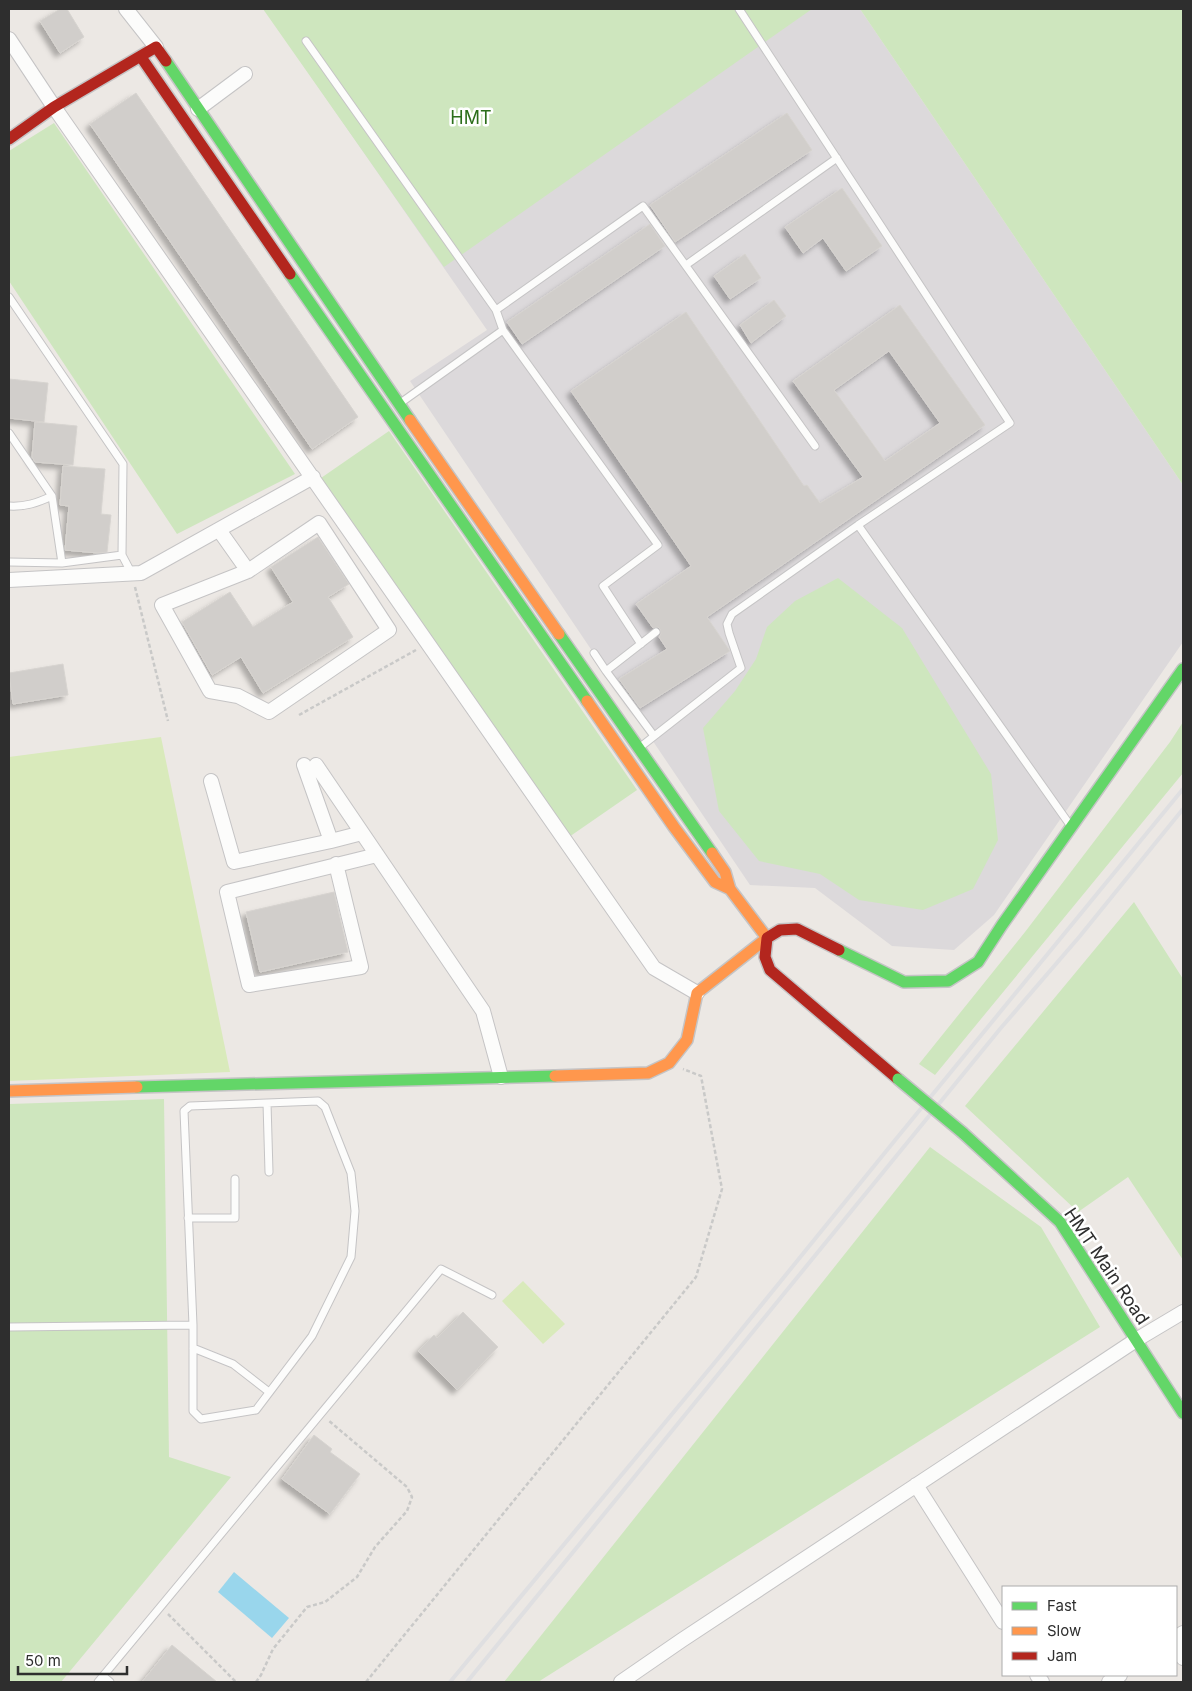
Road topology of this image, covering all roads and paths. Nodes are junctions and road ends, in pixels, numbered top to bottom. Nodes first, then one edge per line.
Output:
1 (126, 9) edge
2 (739, 9) edge
3 (9, 39) edge
4 (306, 41) dead end
5 (156, 47) junction
6 (141, 56) junction
7 (245, 74) dead end
8 (54, 107) junction
9 (198, 109) junction
10 (9, 139) edge
11 (837, 158) junction
12 (281, 231) junction
13 (267, 241) junction
14 (686, 265) junction
15 (9, 297) edge
16 (496, 310) junction
17 (504, 330) junction
18 (399, 404) junction
19 (9, 433) edge
20 (815, 446) dead end
21 (313, 477) junction
22 (52, 496) junction
23 (9, 506) edge
24 (858, 525) junction
25 (219, 530) junction
26 (122, 555) junction
27 (9, 562) edge
28 (62, 563) junction
29 (248, 571) junction
30 (132, 574) junction
31 (9, 580) edge
32 (656, 632) dead end
33 (428, 643) junction
34 (641, 644) junction
35 (594, 654) dead end
36 (1183, 669) edge
37 (606, 671) junction
38 (299, 715) dead end
39 (168, 721) dead end
40 (654, 736) junction
41 (639, 748) junction
42 (211, 781) dead end
43 (1071, 827) junction
44 (362, 833) junction
45 (331, 841) junction
46 (377, 855) junction
47 (336, 864) junction
48 (730, 889) junction
49 (767, 938) junction
50 (697, 993) junction
51 (669, 1063) junction
52 (500, 1077) junction
53 (9, 1091) edge
54 (267, 1103) junction
55 (269, 1172) dead end
56 (235, 1179) dead end
57 (188, 1218) junction
58 (492, 1295) dead end
59 (1183, 1312) edge
60 (193, 1325) junction
61 (9, 1327) edge
62 (1136, 1340) junction
63 (193, 1348) junction
64 (270, 1392) junction
65 (1183, 1413) edge
66 (321, 1414) junction
67 (916, 1485) junction
68 (161, 1606) junction
69 (1002, 1620) edge
70 (101, 1679) edge
71 (110, 1682) edge
72 (236, 1682) edge
73 (256, 1682) edge
74 (366, 1682) edge
75 (622, 1682) edge

1 - 5 street
2 - 11 lane
3 - 8 street
4 - 16 lane
5 - 6 street
5 - 9 street
6 - 8 street
6 - 13 street
7 - 9 street
8 - 10 street
8 - 21 street
9 - 12 street
11 - 14 lane
11 - 24 lane
12 - 13 street
12 - 18 street
13 - 48 street
14 - 16 lane
14 - 20 lane
15 - 26 lane
16 - 17 lane
17 - 18 lane
17 - 34 lane
18 - 41 street
19 - 22 lane
21 - 25 street
21 - 33 street
22 - 23 lane
22 - 28 lane
24 - 40 lane
24 - 43 lane
25 - 29 street
25 - 30 street
26 - 28 lane
26 - 30 lane
27 - 28 lane
29 - 29 street
30 - 31 street
30 - 39 path
32 - 34 lane
33 - 38 path
33 - 50 street
34 - 37 lane
35 - 37 lane
36 - 43 street
37 - 40 lane
40 - 41 lane
41 - 48 street
42 - 45 street
43 - 49 street
44 - 45 street
44 - 45 street
44 - 46 street
46 - 47 street
46 - 52 street
47 - 47 street
48 - 49 street
49 - 50 street
49 - 62 street, HMT Main Road, bridge
50 - 51 street
51 - 52 street
51 - 74 path
52 - 53 street
54 - 55 lane
54 - 57 lane
54 - 64 lane
56 - 57 lane
57 - 60 lane
58 - 66 lane
59 - 62 street
60 - 61 lane
60 - 63 lane
62 - 65 street, HMT Main Road
62 - 67 street
63 - 64 lane
63 - 64 lane
66 - 68 lane
66 - 73 path
67 - 69 street
67 - 75 street
68 - 70 lane
68 - 72 path
70 - 71 lane

